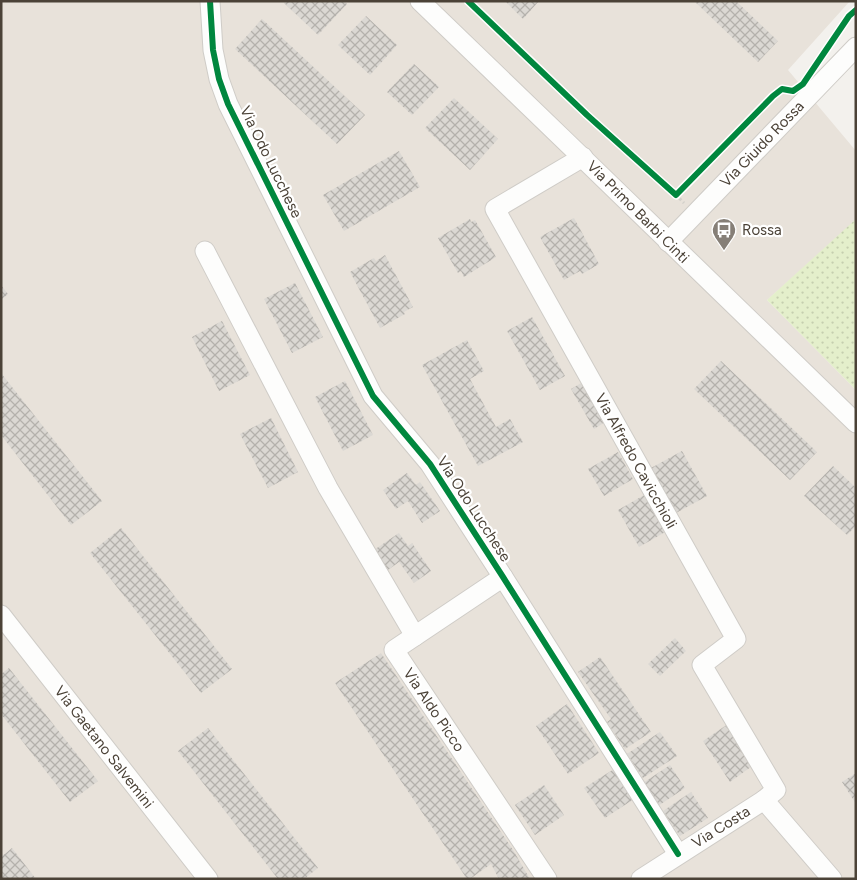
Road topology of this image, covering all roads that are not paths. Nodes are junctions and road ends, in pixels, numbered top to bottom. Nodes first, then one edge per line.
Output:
1 (210, 1) edge
2 (420, 1) edge
3 (856, 47) edge
4 (583, 157) junction
5 (668, 242) junction
6 (205, 251) dead end
7 (856, 423) edge
8 (504, 576) junction
9 (1, 616) edge
10 (415, 636) junction
11 (770, 795) junction
12 (678, 854) junction
13 (208, 879) edge
14 (547, 879) edge
15 (641, 879) edge
16 (832, 879) edge

1 - 8 street, Via Odo Lucchese
2 - 4 street, Via Primo Barbi Cinti
3 - 5 street, Via Giuido Rossa
4 - 5 street, Via Primo Barbi Cinti
4 - 11 street, Via Alfredo Cavicchioli
5 - 7 street, Via Primo Barbi Cinti
6 - 10 street
8 - 10 street, Via Aldo Picco
8 - 12 street, Via Odo Lucchese
9 - 13 street, Via Gaetano Salvemini
10 - 14 street, Via Aldo Picco
11 - 12 street, Via Costa
11 - 16 street
12 - 15 street, Via Costa

